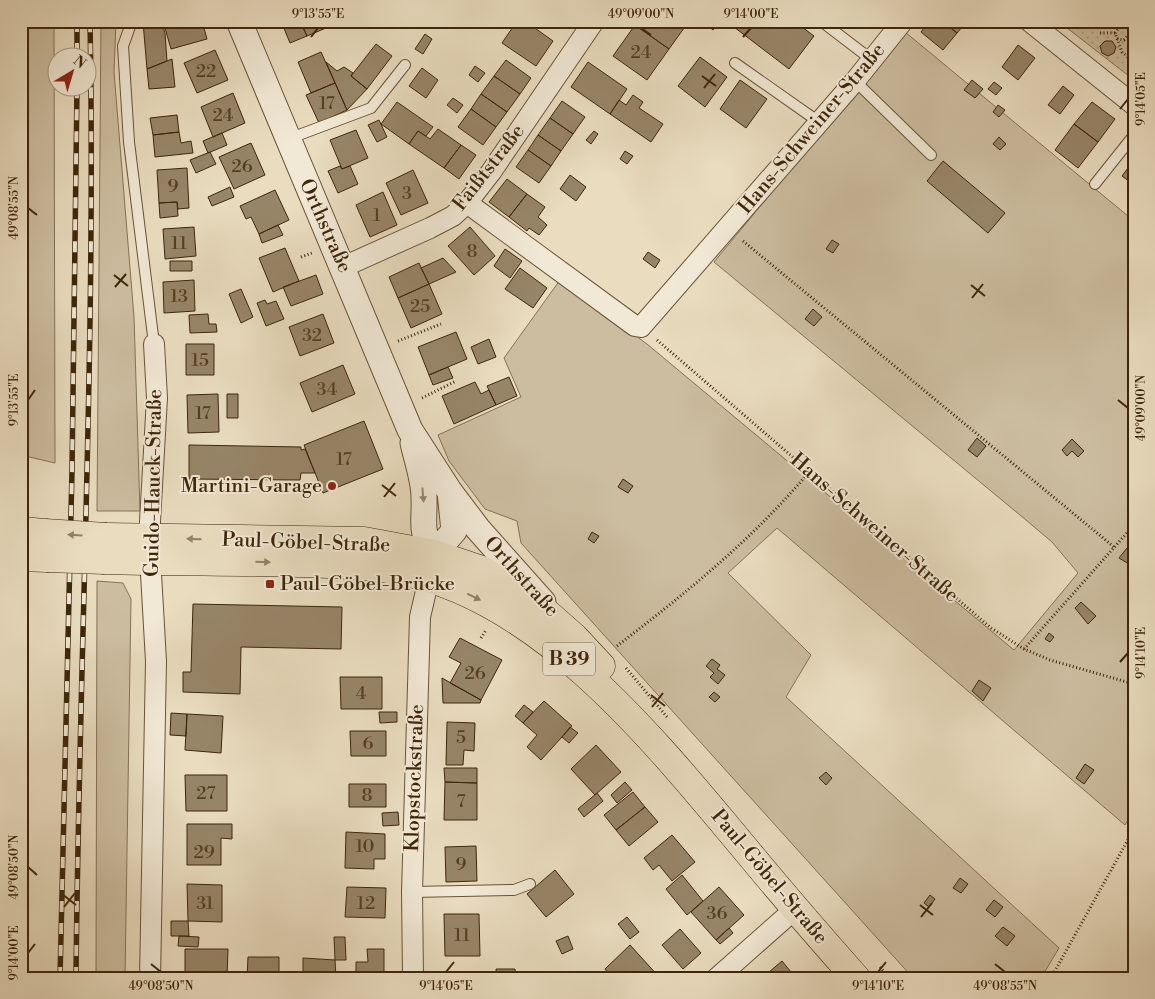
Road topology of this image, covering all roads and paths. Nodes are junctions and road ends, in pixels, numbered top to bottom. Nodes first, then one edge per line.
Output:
1 (132, 21) edge
2 (239, 21) edge
3 (594, 21) edge
4 (821, 21) edge
5 (903, 21) edge
6 (1029, 21) edge
7 (1124, 21) edge
8 (1134, 28) edge
9 (1100, 33) dead end
10 (1114, 33) junction
11 (1117, 39) junction
12 (872, 60) junction
13 (1134, 62) edge
14 (735, 64) dead end
15 (406, 65) dead end
16 (855, 80) junction
17 (1134, 105) edge
18 (819, 122) junction
19 (1134, 135) edge
20 (287, 140) junction
21 (931, 155) dead end
22 (1095, 184) dead end
23 (467, 202) junction
24 (727, 228) junction
25 (343, 267) junction
26 (441, 324) dead end
27 (641, 327) junction
28 (154, 344) joint
29 (375, 344) junction
30 (456, 381) dead end
31 (400, 406) junction
32 (410, 430) junction
33 (809, 472) junction
34 (450, 492) junction
35 (1134, 525) edge
36 (34, 545) edge
37 (1114, 547) junction
38 (150, 550) junction
39 (432, 566) junction
40 (574, 638) junction
41 (1024, 649) junction
42 (612, 650) dead end
43 (1134, 684) edge
44 (683, 776) junction
45 (1134, 829) edge
46 (530, 884) dead end
47 (412, 892) junction
48 (795, 909) junction
49 (150, 978) edge
50 (413, 978) edge
51 (717, 978) edge
52 (856, 978) edge
53 (1051, 978) edge

1 - 28 lane, Guido-Hauck-Straße
2 - 20 street, Orthstraße
3 - 23 street, Faißtstraße
4 - 12 lane
5 - 12 street, Hans-Schweiner-Straße
6 - 17 street
7 - 10 path
8 - 11 path
9 - 10 path
10 - 11 path
11 - 13 path
12 - 16 street, Hans-Schweiner-Straße
14 - 18 lane
15 - 20 lane
16 - 18 street, Hans-Schweiner-Straße
16 - 21 lane
18 - 24 street, Hans-Schweiner-Straße
19 - 22 lane
20 - 25 street, Orthstraße
23 - 25 street, Faißtstraße
23 - 27 street
24 - 27 street, Hans-Schweiner-Straße
24 - 37 path
25 - 29 street, Orthstraße
26 - 29 path
27 - 33 path, Hans-Schweiner-Straße
28 - 38 street, Guido-Hauck-Straße
29 - 31 street, Orthstraße
30 - 31 path
31 - 32 street, Orthstraße
32 - 34 street, Orthstraße
32 -> 39 street, Orthstraße
33 - 41 path, Hans-Schweiner-Straße
33 - 42 path
34 - 39 street, Orthstraße
34 - 40 street, Orthstraße
35 - 37 path
36 - 38 main road, Paul-Göbel-Straße / B 39, bridge
37 - 41 path
38 - 39 main road, Paul-Göbel-Straße / B 39
38 - 49 street, Guido-Hauck-Straße
39 - 40 main road, Paul-Göbel-Straße / B 39
39 -> 44 main road, Paul-Göbel-Straße / B 39
39 - 47 street, Klopstockstraße
40 - 44 main road, Paul-Göbel-Straße / B 39
41 - 43 path, Hans-Schweiner-Straße
44 - 48 main road, Paul-Göbel-Straße / B 39
45 - 53 path
46 - 47 lane
47 - 50 street, Klopstockstraße
48 - 51 street
48 - 52 main road, Paul-Göbel-Straße / B 39

